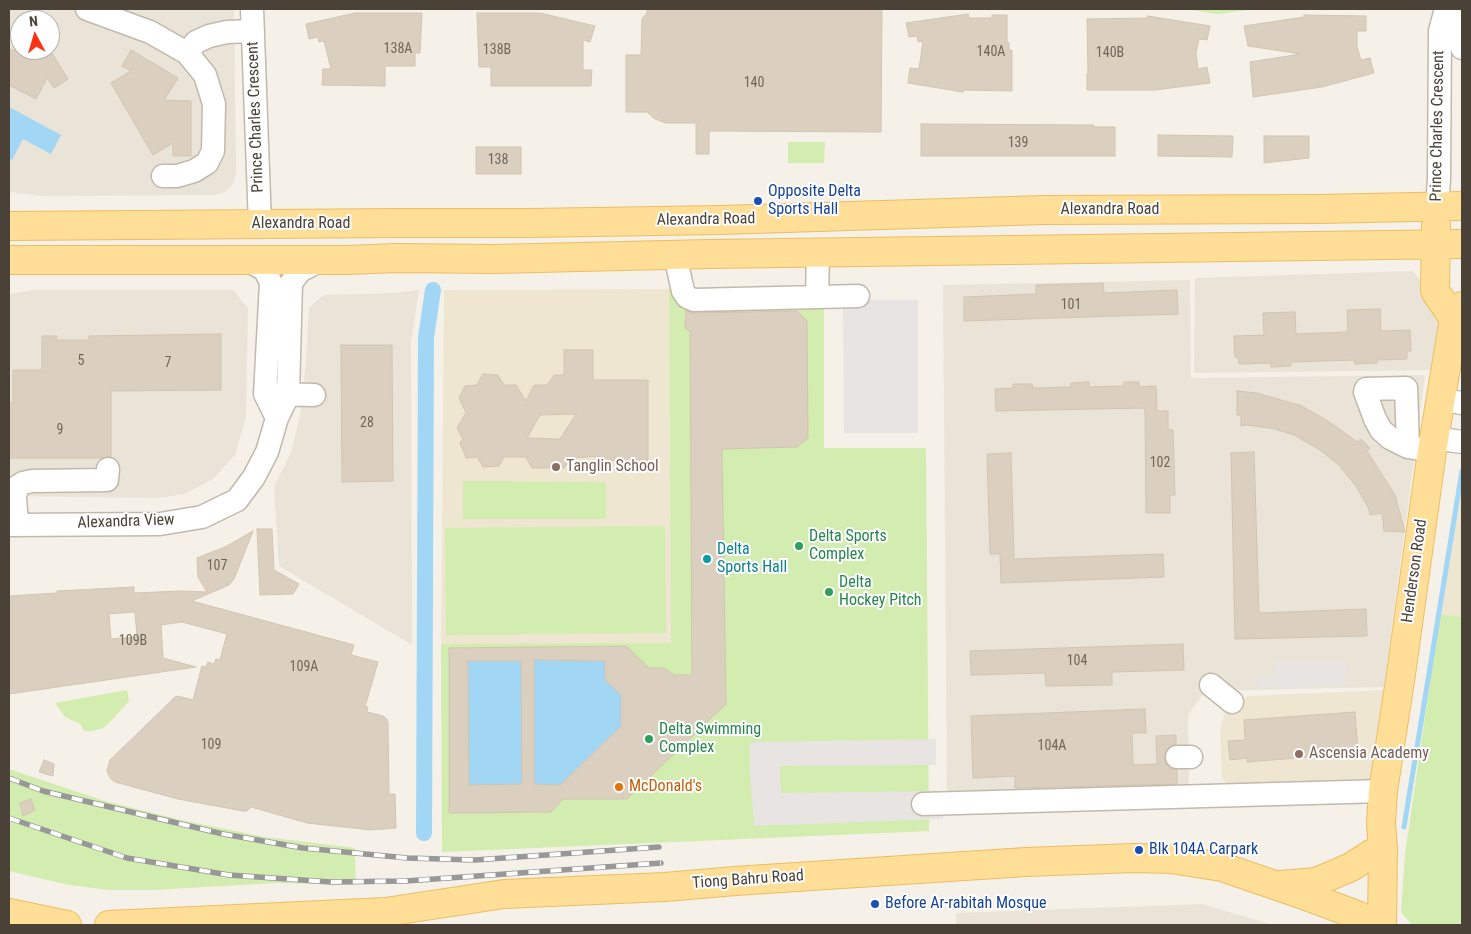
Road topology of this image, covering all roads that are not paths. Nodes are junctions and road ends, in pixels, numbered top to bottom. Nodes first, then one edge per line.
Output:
1 (87, 9) edge
2 (252, 9) edge
3 (1446, 9) edge
4 (1452, 9) edge
5 (253, 31) junction
6 (1462, 48) edge
7 (187, 53) junction
8 (163, 176) dead end
9 (1450, 206) edge
10 (398, 223) junction
11 (260, 224) junction
12 (9, 226) edge
13 (1462, 244) edge
14 (1436, 245) junction
15 (818, 253) junction
16 (675, 255) junction
17 (396, 258) junction
18 (9, 260) edge
19 (247, 260) junction
20 (321, 260) junction
21 (858, 296) dead end
22 (817, 297) junction
23 (1458, 313) edge
24 (265, 394) junction
25 (288, 395) junction
26 (314, 395) dead end
27 (1453, 401) edge
28 (277, 418) junction
29 (1437, 444) edge
30 (108, 469) dead end
31 (13, 525) edge
32 (1212, 685) dead end
33 (1232, 702) dead end
34 (1383, 791) junction
35 (923, 804) dead end
36 (1381, 823) junction
37 (1373, 853) junction
38 (1275, 885) junction
39 (9, 913) edge
40 (1363, 921) edge
41 (66, 925) edge
42 (109, 925) edge
43 (122, 925) edge

1 - 7 street
2 - 5 street, Prince Charles Crescent
3 - 9 street, Prince Charles Crescent
4 - 6 street, Prince Charles Crescent
5 - 7 street
5 - 11 street, Prince Charles Crescent
7 - 8 street
9 - 10 main road, Alexandra Road
9 - 14 main road, Prince Charles Crescent
10 - 11 main road, Alexandra Road
10 - 17 main road
11 - 12 main road, Alexandra Road
13 - 14 main road
14 - 15 main road
14 - 23 main road, Henderson Road
15 - 16 main road
15 - 22 street
16 - 17 main road
16 - 22 street
17 - 20 main road
18 - 19 main road
19 - 20 main road
19 - 24 street
20 - 25 street, Alexandra View
21 - 22 street
23 - 27 main road, Henderson Road
24 - 25 street
24 - 28 street
25 - 26 street
25 - 28 street, Alexandra View
27 - 29 main road, Henderson Road
28 - 31 street, Alexandra View
29 - 34 main road, Henderson Road
30 - 31 street
32 - 33 street
34 - 35 street
34 - 36 main road, Henderson Road
36 - 37 main road, Henderson Road
36 - 40 main road, Henderson Road
37 - 38 main road
37 - 40 main road, Henderson Road
38 - 40 main road, Tiong Bahru Road
38 - 43 main road, Tiong Bahru Road
39 - 41 main road
42 - 43 main road, Tiong Bahru Road

